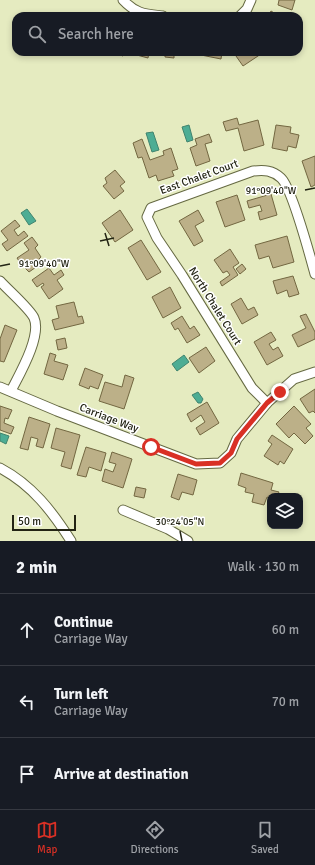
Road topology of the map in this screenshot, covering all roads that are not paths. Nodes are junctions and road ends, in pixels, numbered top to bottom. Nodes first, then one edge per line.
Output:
1 (123, 0) edge
2 (250, 0) edge
3 (138, 12) edge
4 (244, 12) edge
5 (147, 217) joint
6 (315, 274) edge
7 (0, 281) edge
8 (315, 372) edge
9 (0, 387) edge
10 (11, 391) junction
11 (267, 403) junction
12 (0, 468) edge
13 (123, 510) dead end
14 (71, 541) edge
15 (188, 541) edge

1 - 3 street
2 - 4 street
5 - 6 street, East Chalet Court
5 - 11 street, North Chalet Court
7 - 10 street
8 - 11 street, Carriage Way
9 - 10 street, Carriage Way
10 - 11 street, Carriage Way
12 - 14 street
13 - 15 street

